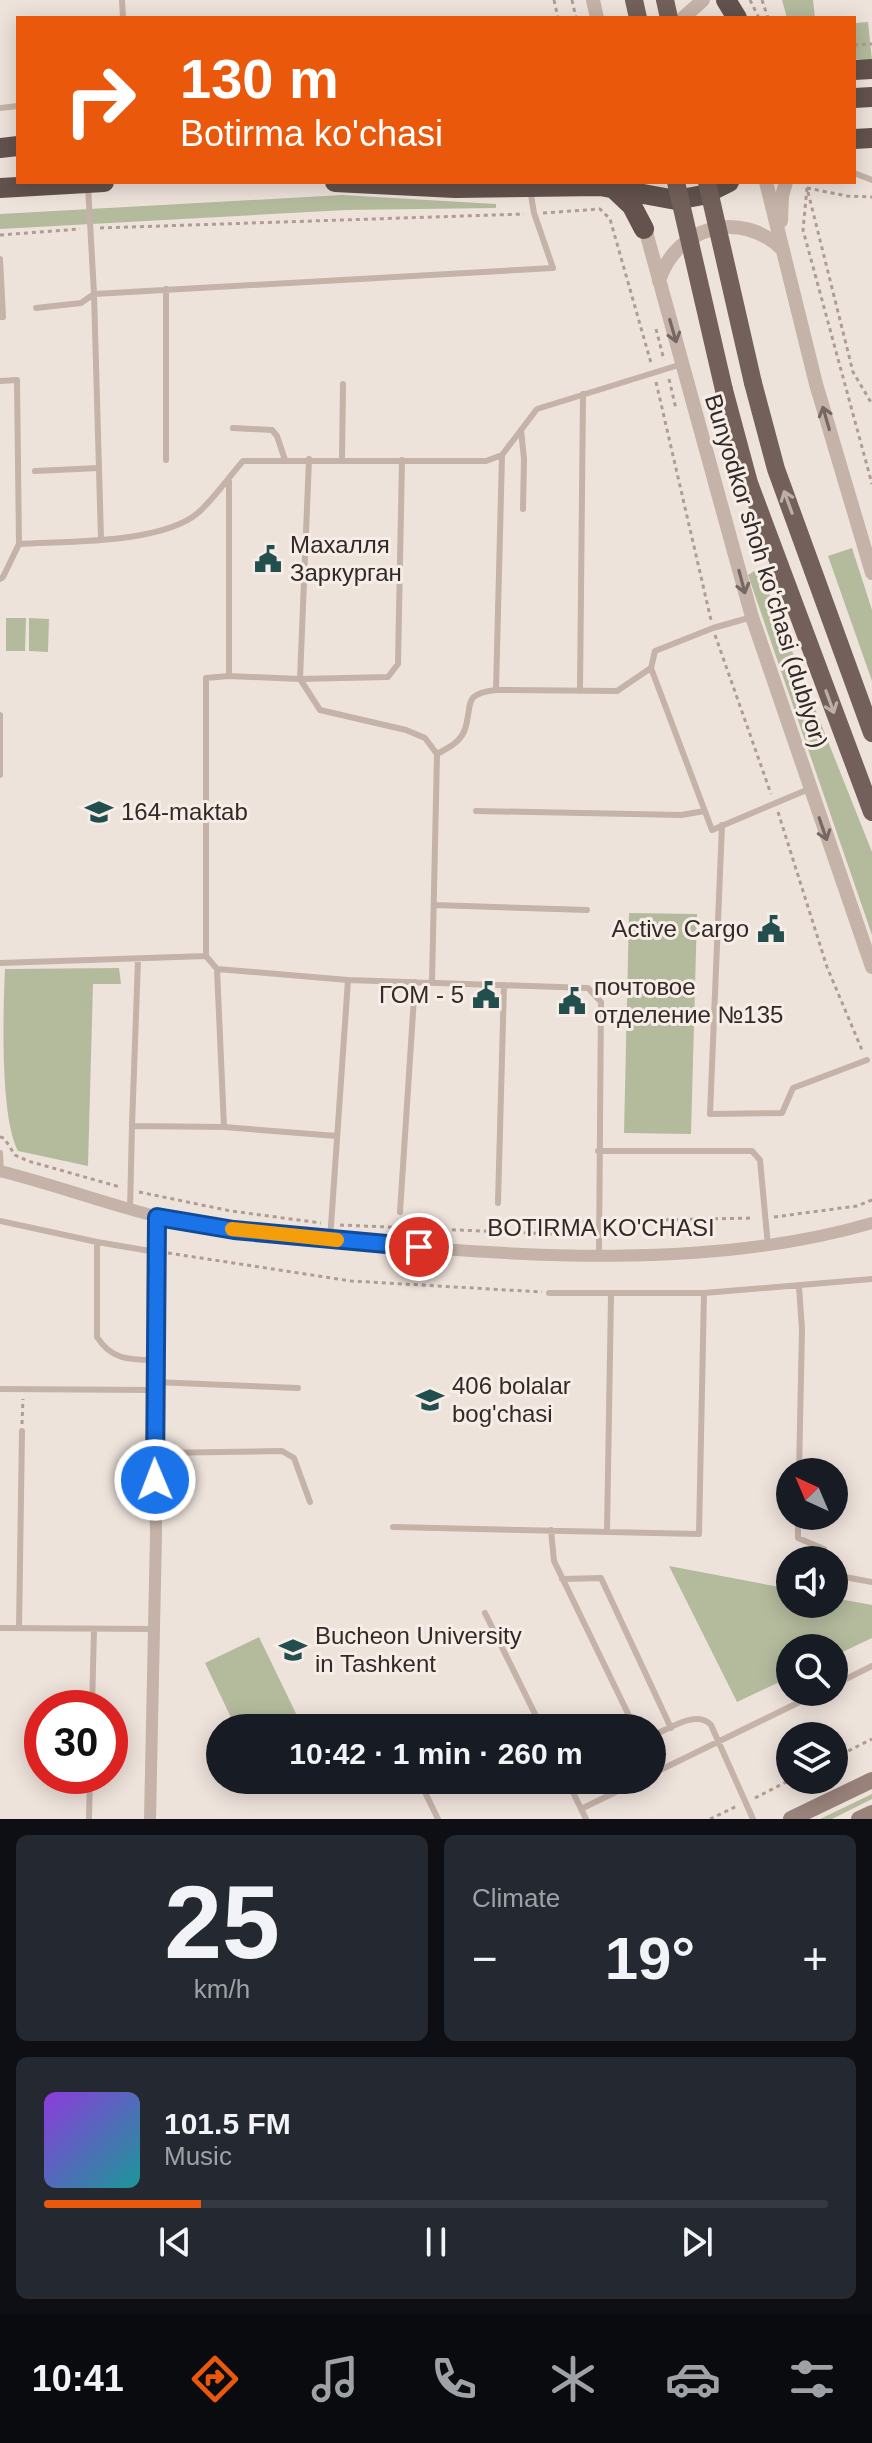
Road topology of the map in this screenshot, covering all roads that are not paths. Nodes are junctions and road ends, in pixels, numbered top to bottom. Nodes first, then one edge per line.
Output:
1 (703, 0) edge
2 (685, 16) edge
3 (70, 184) edge
4 (88, 184) edge
5 (375, 184) edge
6 (676, 184) edge
7 (707, 184) edge
8 (725, 184) edge
9 (767, 184) edge
10 (786, 184) edge
11 (530, 185) junction
12 (0, 188) edge
13 (628, 188) edge
14 (644, 229) joint
15 (783, 249) junction
16 (0, 259) edge
17 (659, 282) junction
18 (166, 289) junction
19 (94, 294) junction
20 (36, 308) dead end
21 (0, 317) edge
22 (682, 364) junction
23 (0, 381) edge
24 (343, 384) dead end
25 (583, 394) junction
26 (233, 428) dead end
27 (521, 430) junction
28 (502, 455) junction
29 (309, 459) junction
30 (342, 459) junction
31 (166, 460) dead end
32 (285, 460) junction
33 (402, 460) junction
34 (99, 468) junction
35 (35, 471) dead end
36 (229, 478) junction
37 (523, 509) dead end
38 (101, 539) junction
39 (19, 544) junction
40 (872, 573) edge
41 (0, 579) edge
42 (752, 617) junction
43 (651, 668) junction
44 (229, 676) junction
45 (300, 679) junction
46 (496, 690) junction
47 (580, 691) junction
48 (0, 715) edge
49 (872, 733) edge
50 (437, 754) junction
51 (0, 775) edge
52 (809, 789) junction
53 (476, 811) dead end
54 (705, 811) junction
55 (872, 812) edge
56 (722, 825) junction
57 (434, 905) junction
58 (587, 910) dead end
59 (206, 956) junction
60 (138, 960) junction
61 (0, 963) edge
62 (872, 967) edge
63 (217, 969) junction
64 (348, 980) junction
65 (415, 982) junction
66 (432, 982) junction
67 (504, 985) junction
68 (867, 1060) road end
69 (132, 1126) junction
70 (224, 1127) junction
71 (337, 1136) junction
72 (598, 1151) junction
73 (0, 1153) edge
74 (0, 1171) edge
75 (498, 1203) dead end
76 (130, 1210) junction
77 (400, 1212) dead end
78 (157, 1217) junction
79 (0, 1221) edge
80 (872, 1223) edge
81 (330, 1240) junction
82 (97, 1242) junction
83 (768, 1247) junction
84 (156, 1252) junction
85 (599, 1254) junction
86 (872, 1279) edge
87 (799, 1287) junction
88 (549, 1293) road end
89 (704, 1293) junction
90 (611, 1295) junction
91 (154, 1360) junction
92 (154, 1386) junction
93 (298, 1388) dead end
94 (0, 1389) edge
95 (22, 1431) road end
96 (154, 1453) junction
97 (799, 1458) edge
98 (310, 1502) dead end
99 (393, 1527) dead end
100 (551, 1530) junction
101 (798, 1530) edge
102 (607, 1532) junction
103 (817, 1546) edge
104 (848, 1578) edge
105 (562, 1579) junction
106 (872, 1582) edge
107 (485, 1613) dead end
108 (0, 1628) edge
109 (19, 1628) junction
110 (94, 1629) junction
111 (154, 1629) junction
112 (872, 1666) edge
113 (848, 1678) edge
114 (92, 1690) edge
115 (792, 1706) edge
116 (535, 1714) edge
117 (628, 1714) edge
118 (671, 1728) junction
119 (666, 1730) edge
120 (719, 1742) junction
121 (666, 1767) edge
122 (872, 1780) edge
123 (90, 1794) edge
124 (426, 1794) edge
125 (574, 1794) edge
126 (612, 1794) edge
127 (581, 1809) junction
128 (872, 1813) edge
129 (89, 1819) edge
130 (150, 1819) edge
131 (438, 1819) edge
132 (586, 1819) edge
133 (753, 1819) edge
134 (791, 1819) edge
135 (859, 1819) edge

1 - 2 street
3 - 12 highway
4 - 19 lane
5 - 11 highway
6 -> 55 main road, bridge
49 -> 7 main road, bridge
8 - 13 highway
9 - 15 street
10 - 15 street
11 - 13 highway
11 - 18 lane
13 - 14 highway
14 - 17 street, Bunyodkor shoh koʻchasi (dublyor)
15 - 17 street
40 -> 15 street
16 - 21 lane
17 -> 22 street, Bunyodkor shoh koʻchasi (dublyor)
18 - 19 lane
18 - 31 lane
19 - 20 lane
19 - 34 lane
22 - 25 lane
22 -> 42 street, Bunyodkor shoh koʻchasi (dublyor)
23 - 39 lane
24 - 30 lane
25 - 27 lane
25 - 47 lane
26 - 32 lane
27 - 28 lane
27 - 37 lane
28 - 33 lane
28 - 46 lane
29 - 30 lane
29 - 32 lane
29 - 45 lane
30 - 33 lane
32 - 36 lane
33 - 45 lane
34 - 35 lane
34 - 38 lane
36 - 38 lane
36 - 44 lane
38 - 39 lane
39 - 41 lane
42 - 43 lane
42 - 52 street, Bunyodkor shoh koʻchasi (dublyor)
43 - 47 lane
43 - 54 lane
44 - 45 lane
44 - 59 lane
45 - 50 lane
46 - 47 lane
46 - 50 lane
48 - 51 lane
50 - 57 lane
52 - 56 lane
52 -> 62 street, Bunyodkor shoh koʻchasi (dublyor)
53 - 54 lane
54 - 56 lane
56 - 68 lane
57 - 58 lane
57 - 66 lane
59 - 60 lane
59 - 63 lane
60 - 61 lane
60 - 69 lane
63 - 64 lane
63 - 70 lane
64 - 65 lane
64 - 71 lane
65 - 66 lane
65 - 77 lane
66 - 67 lane
67 - 72 lane
67 - 75 lane
69 - 70 lane
69 - 76 lane
70 - 71 lane
71 - 81 lane
72 - 83 lane
72 - 85 lane
73 - 74 lane
74 - 76 street, BOTIRMA KO'CHASI
76 - 78 street, BOTIRMA KO'CHASI
78 - 81 street, BOTIRMA KO'CHASI
78 - 84 street
79 - 82 lane
80 - 83 street, BOTIRMA KO'CHASI
81 - 85 street, BOTIRMA KO'CHASI
82 - 84 lane
82 - 91 lane
83 - 85 street, BOTIRMA KO'CHASI
84 - 91 street
86 - 87 lane
87 - 89 lane
87 - 97 lane
88 - 90 lane
89 - 90 lane
89 - 102 lane
90 - 102 lane
91 - 92 street
92 - 93 lane
92 - 94 lane
92 - 96 street
95 - 109 lane
96 - 98 lane
96 - 111 street
99 - 100 lane
100 - 102 lane
100 - 105 lane
101 - 103 lane
104 - 106 lane
105 - 117 lane
105 - 118 lane
107 - 116 lane
108 - 109 lane
109 - 110 lane
110 - 111 lane
110 - 114 lane
111 - 130 street
112 - 113 lane
115 - 120 lane
118 - 119 lane
118 - 120 lane
120 - 121 lane
120 - 133 lane
122 - 134 main road
123 - 129 lane
124 - 131 lane
125 - 127 lane
126 - 127 lane
127 - 132 lane
128 - 135 main road

